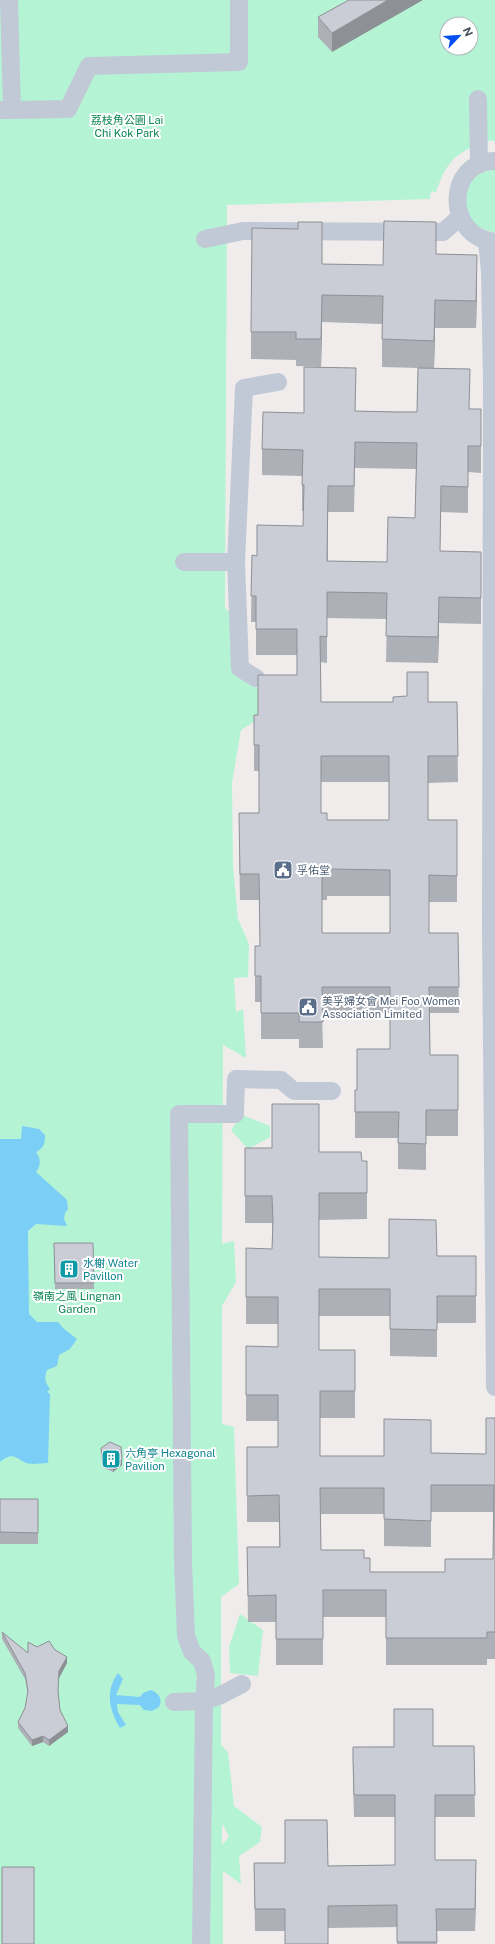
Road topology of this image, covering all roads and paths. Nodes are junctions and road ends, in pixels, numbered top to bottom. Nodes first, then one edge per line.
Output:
1 (9, 0) edge
2 (240, 0) edge
3 (478, 99) dead end
4 (6, 110) edge
5 (487, 163) edge
6 (460, 217) junction
7 (206, 239) dead end
8 (491, 241) edge
9 (278, 382) dead end
10 (184, 562) dead end
11 (236, 562) junction
12 (256, 678) edge
13 (332, 1092) dead end
14 (495, 1387) edge
15 (242, 1684) dead end
16 (204, 1701) junction
17 (174, 1702) dead end
18 (201, 1944) edge

1 - 4 street
2 - 4 street
3 - 5 street
5 - 6 street
6 - 7 street
6 - 8 street
8 - 14 street
9 - 11 street
10 - 11 street
11 - 12 street
13 - 16 street
15 - 16 street
16 - 17 street
16 - 18 street

